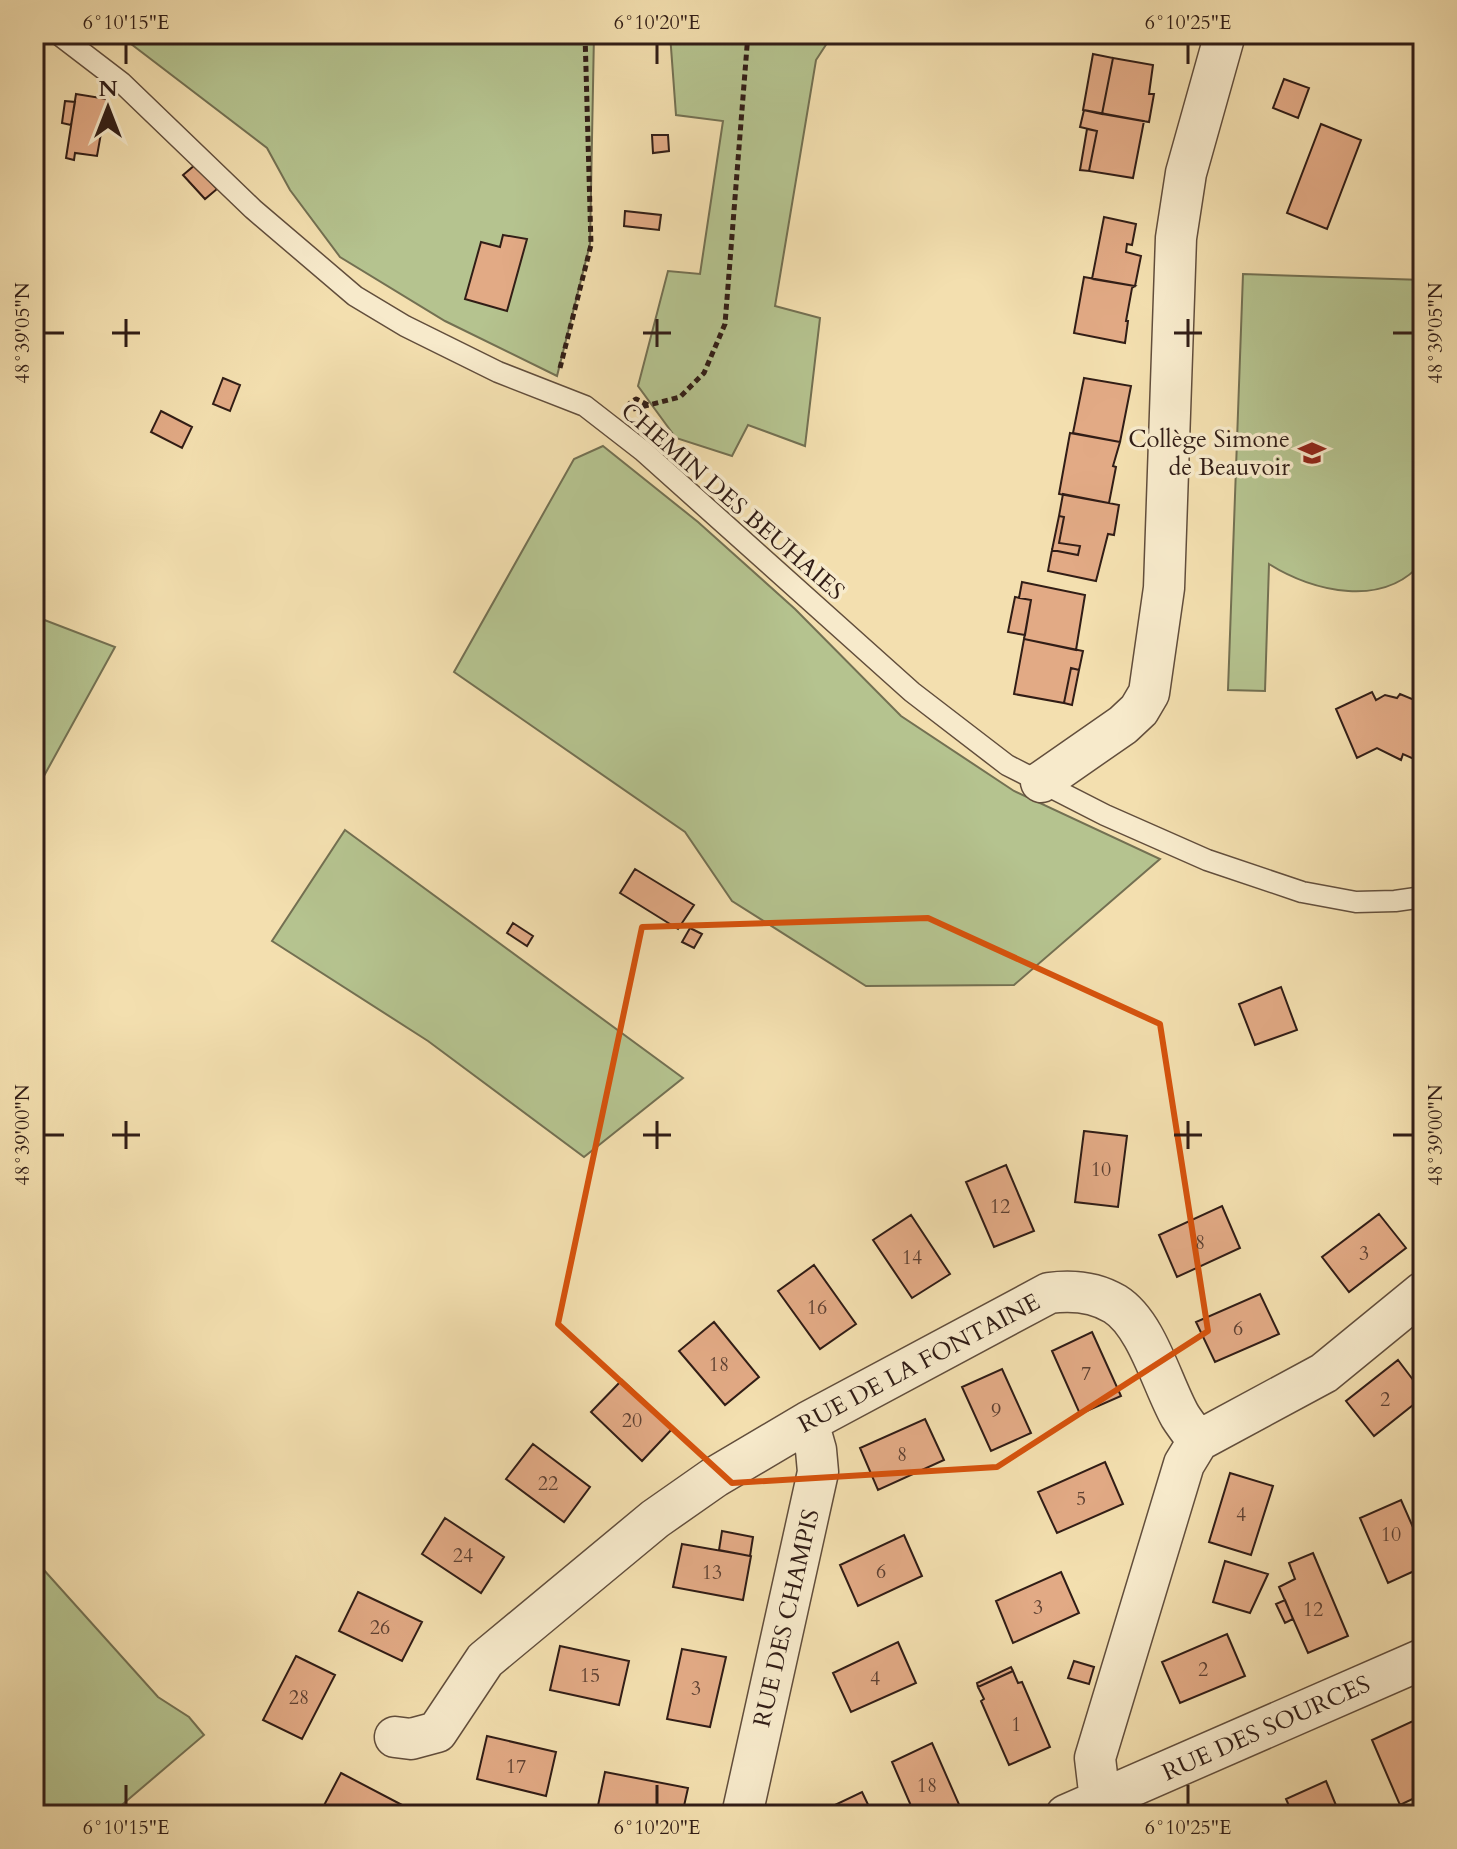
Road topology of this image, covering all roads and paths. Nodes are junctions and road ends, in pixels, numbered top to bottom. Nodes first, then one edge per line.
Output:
1 (58, 34) edge
2 (585, 34) edge
3 (748, 34) edge
4 (1225, 34) edge
5 (553, 392) junction
6 (628, 410) dead end
7 (1041, 782) junction
8 (1423, 897) edge
9 (1423, 1292) edge
10 (808, 1422) junction
11 (1198, 1441) junction
12 (1423, 1659) edge
13 (395, 1737) dead end
14 (1083, 1808) edge
15 (742, 1815) edge

1 - 5 lane, CHEMIN DES BEUHAIES
2 - 5 path
3 - 6 path
4 - 7 street
5 - 7 lane, CHEMIN DES BEUHAIES
7 - 8 lane, CHEMIN DES BEUHAIES
9 - 11 street
10 - 11 street, RUE DE LA FONTAINE
10 - 13 street, RUE DE LA FONTAINE
10 - 15 street, RUE DES CHAMPIS
11 - 14 street
12 - 14 street, RUE DES SOURCES

